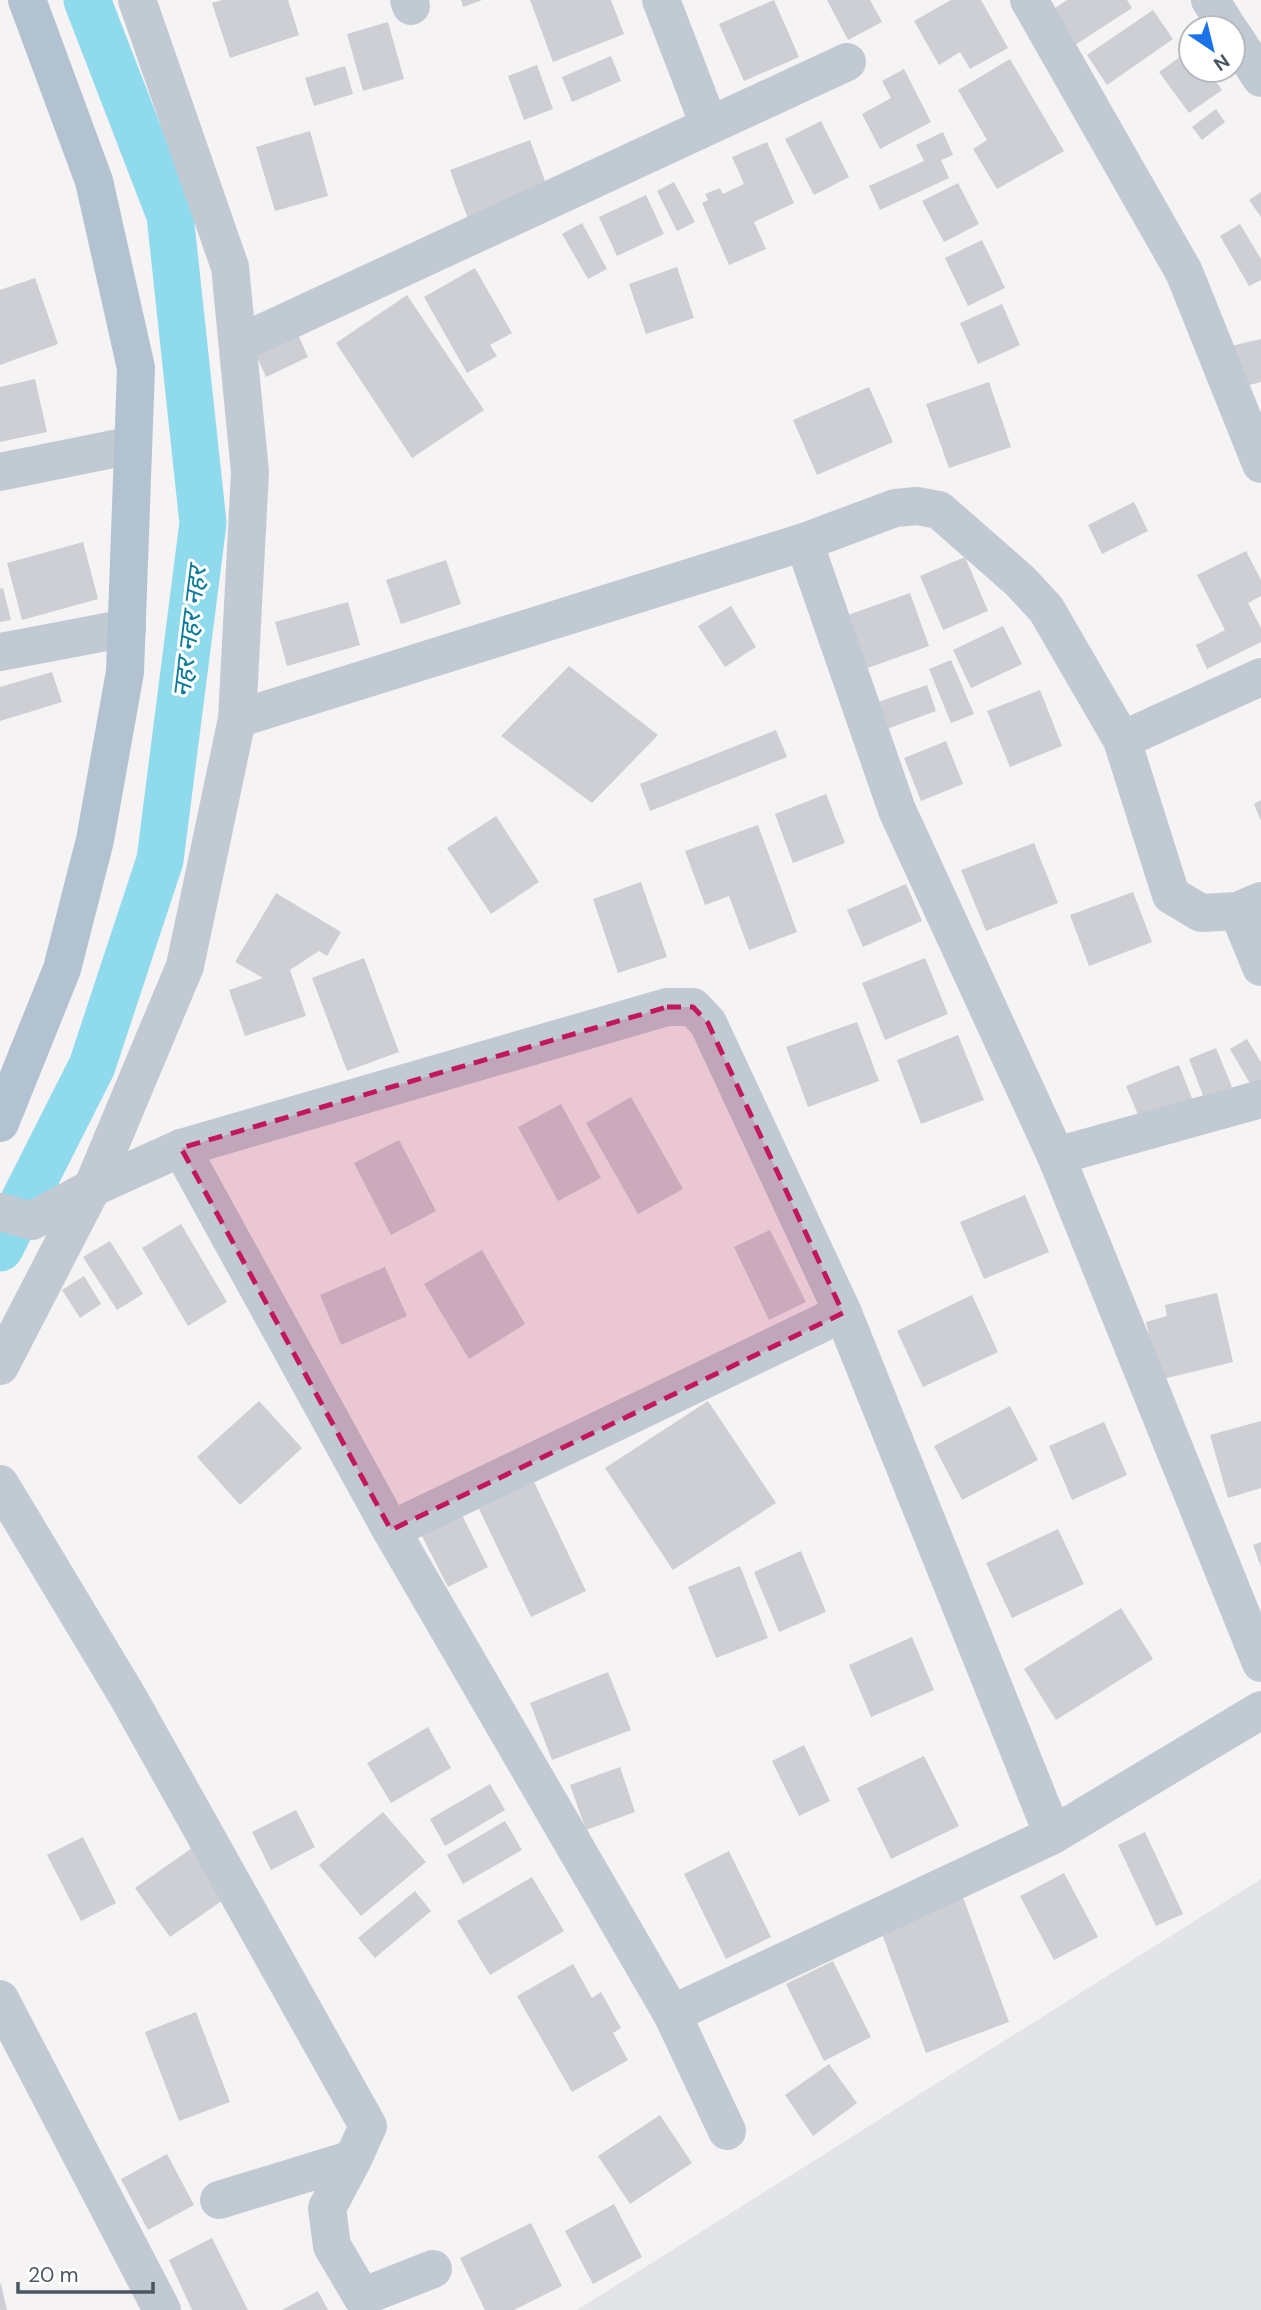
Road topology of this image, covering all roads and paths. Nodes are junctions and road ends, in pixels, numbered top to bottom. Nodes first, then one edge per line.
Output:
1 (27, 0) edge
2 (136, 0) edge
3 (661, 0) edge
4 (1029, 0) edge
5 (1247, 56) edge
6 (847, 62) dead end
7 (1261, 78) edge
8 (709, 125) junction
9 (238, 344) junction
10 (133, 445) junction
11 (1261, 464) edge
12 (0, 472) edge
13 (804, 542) junction
14 (127, 628) junction
15 (0, 653) edge
16 (1261, 677) edge
17 (237, 719) junction
18 (1122, 740) junction
19 (1250, 906) edge
20 (1261, 967) edge
21 (1261, 1099) edge
22 (0, 1123) edge
23 (181, 1148) junction
24 (1056, 1156) junction
25 (92, 1188) junction
26 (16, 1217) edge
27 (843, 1313) junction
28 (0, 1366) edge
29 (0, 1484) edge
30 (391, 1530) junction
31 (1261, 1663) edge
32 (1261, 1710) edge
33 (1053, 1835) junction
34 (0, 1999) edge
35 (672, 2014) junction
36 (727, 2131) dead end
37 (354, 2159) junction
38 (219, 2200) dead end
39 (433, 2269) dead end
40 (162, 2310) edge

1 - 10 main road
2 - 9 street
3 - 8 street
4 - 11 street
5 - 7 street
6 - 8 street
8 - 9 street
9 - 17 street
10 - 12 street
10 - 14 main road
13 - 17 street
13 - 18 street
13 - 24 street
14 - 15 street
14 - 22 main road
16 - 18 street
17 - 25 street
18 - 19 street
19 - 20 street
21 - 24 street
23 - 25 street
23 - 27 street
23 - 30 street
24 - 31 street
25 - 26 street
25 - 28 street
27 - 30 street
27 - 33 street
29 - 37 street
30 - 35 street
32 - 33 street
33 - 35 street
34 - 40 street
35 - 36 street
37 - 38 street
37 - 39 street

